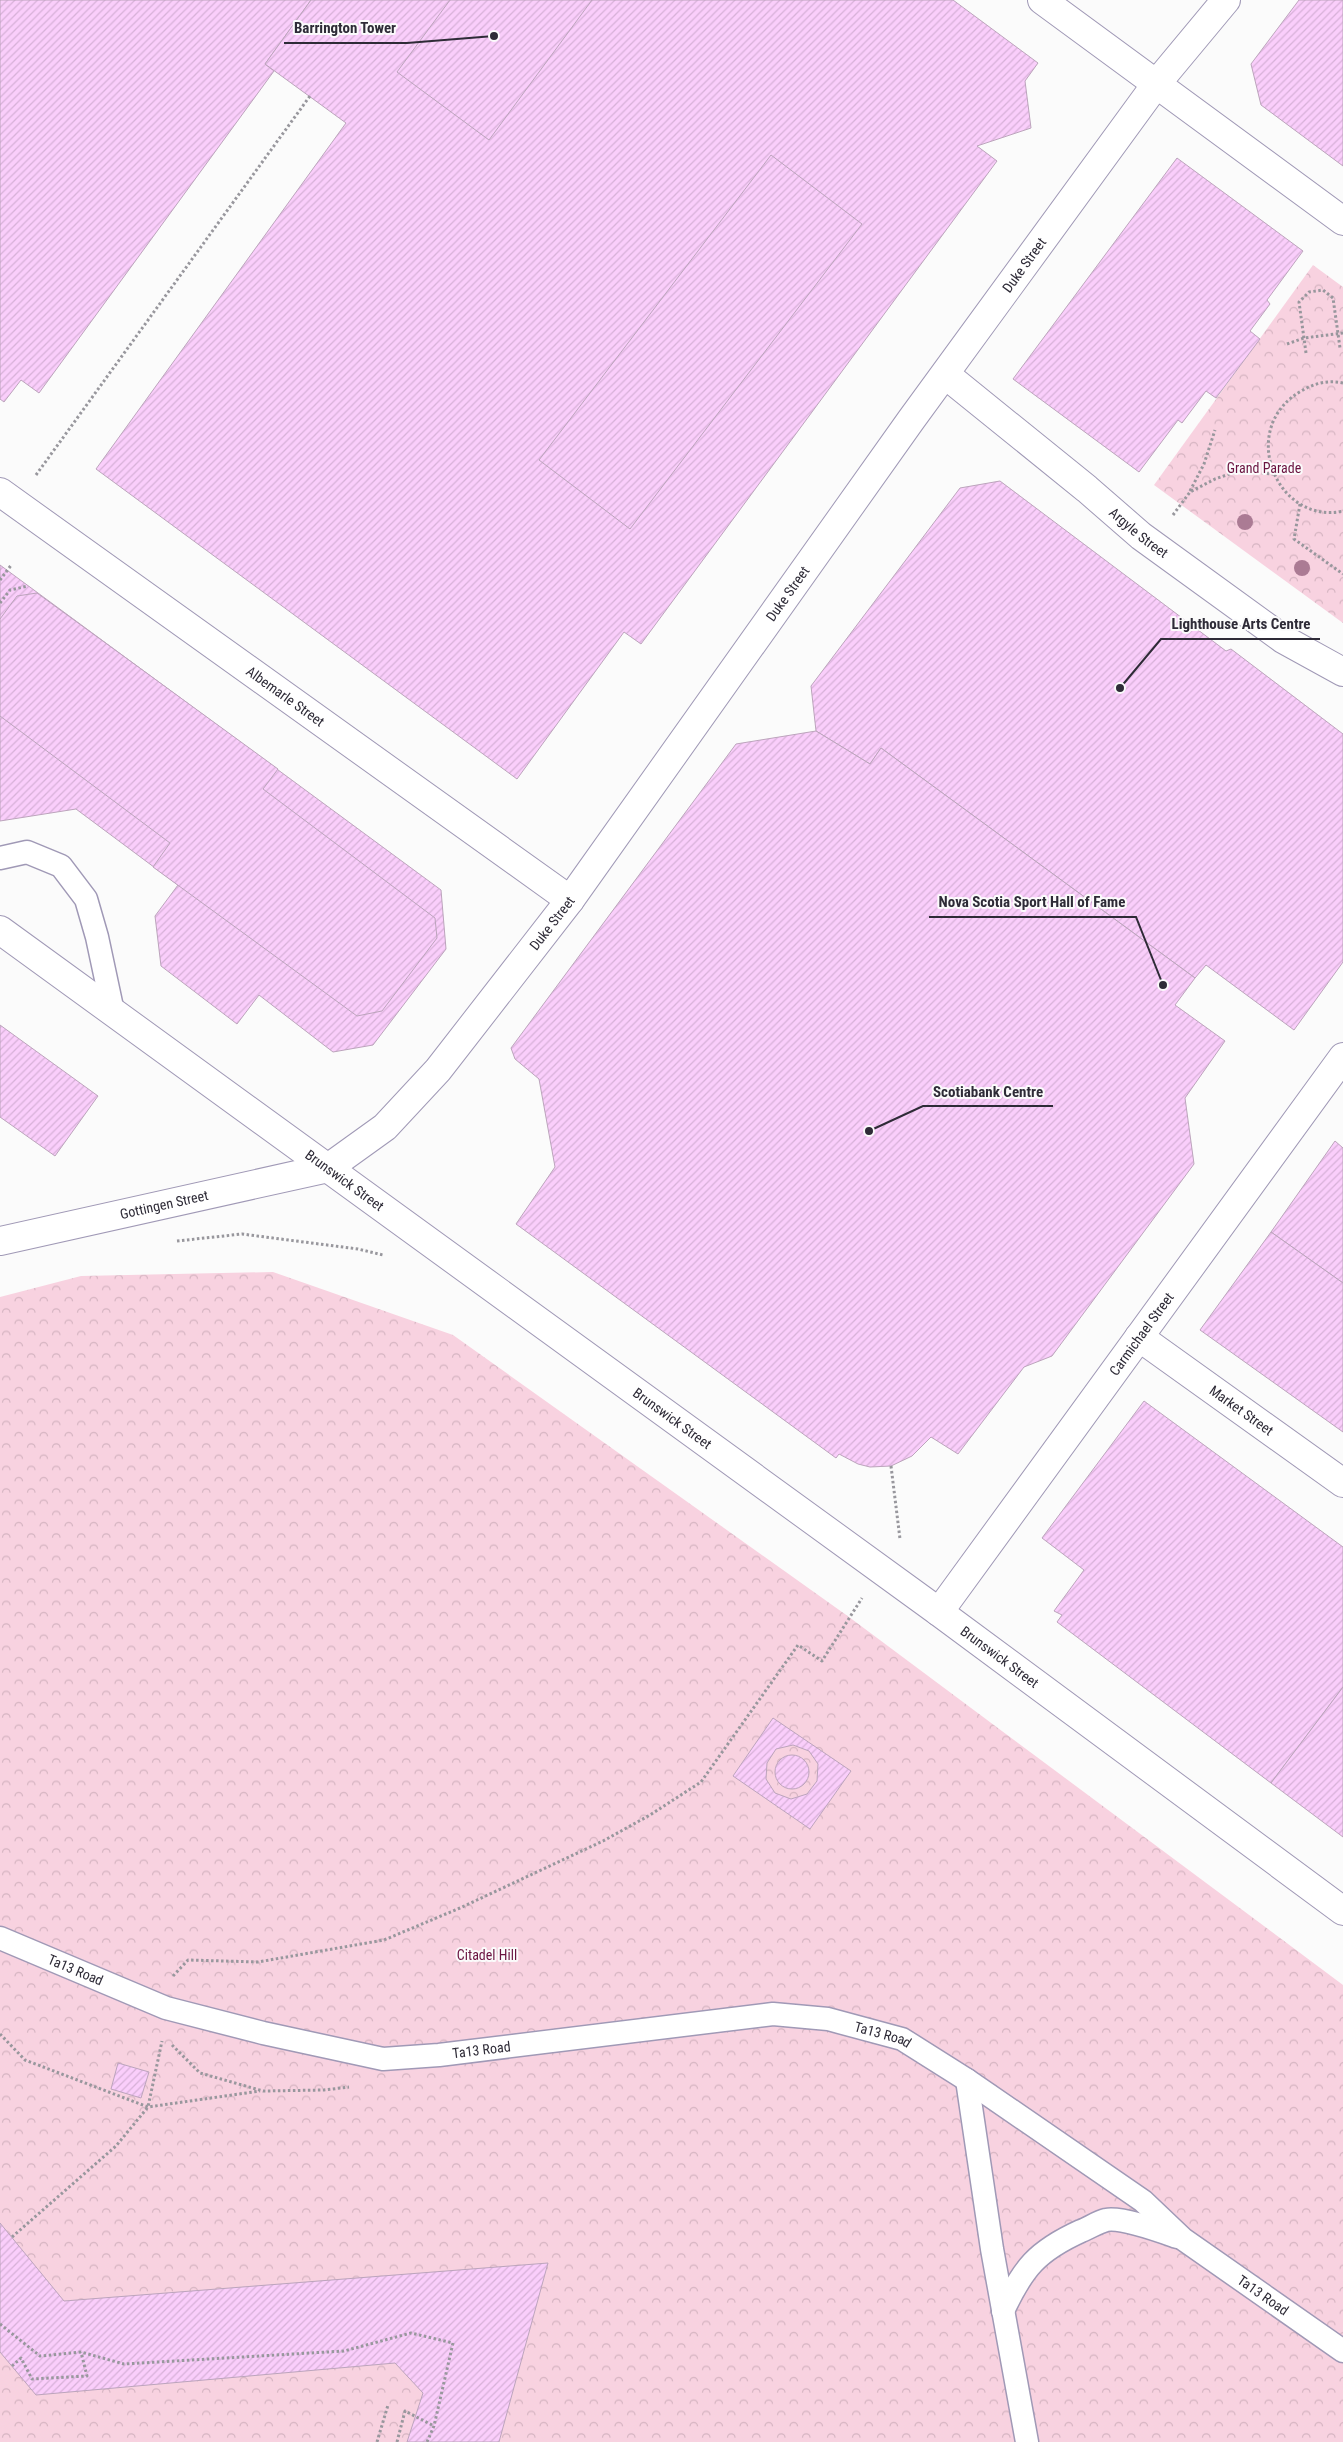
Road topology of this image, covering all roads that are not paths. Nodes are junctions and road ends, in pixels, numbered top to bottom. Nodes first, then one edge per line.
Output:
1 (1042, 0) edge
2 (1226, 0) edge
3 (1157, 83) junction
4 (1343, 221) edge
5 (946, 375) junction
6 (0, 492) edge
7 (1343, 672) edge
8 (0, 858) edge
9 (570, 900) junction
10 (0, 930) edge
11 (113, 1012) junction
12 (1340, 1069) edge
13 (328, 1168) junction
14 (0, 1241) edge
15 (1139, 1338) junction
16 (1343, 1483) edge
17 (939, 1612) junction
18 (1343, 1911) edge
19 (0, 1938) edge
20 (966, 2080) junction
21 (1182, 2239) junction
22 (1003, 2311) junction
23 (1343, 2351) edge
24 (1027, 2442) edge

1 - 3 street
2 - 3 street, Duke Street
3 - 4 street
3 - 5 street, Duke Street
5 - 7 street, Argyle Street
5 - 9 street, Duke Street
6 - 9 street, Albemarle Street
8 - 11 lane
9 - 13 street, Duke Street
10 - 11 street, Brunswick Street
11 - 13 street, Brunswick Street
12 - 15 street, Carmichael Street
13 - 14 street, Gottingen Street
13 - 17 street, Brunswick Street
15 - 16 street, Market Street
15 - 17 street, Carmichael Street
17 - 18 street, Brunswick Street
19 - 20 lane, Ta13 Road
20 - 21 lane, Ta13 Road
20 - 22 lane
21 - 22 lane, Ta13 Road
21 - 23 lane, Ta13 Road
22 - 24 lane

